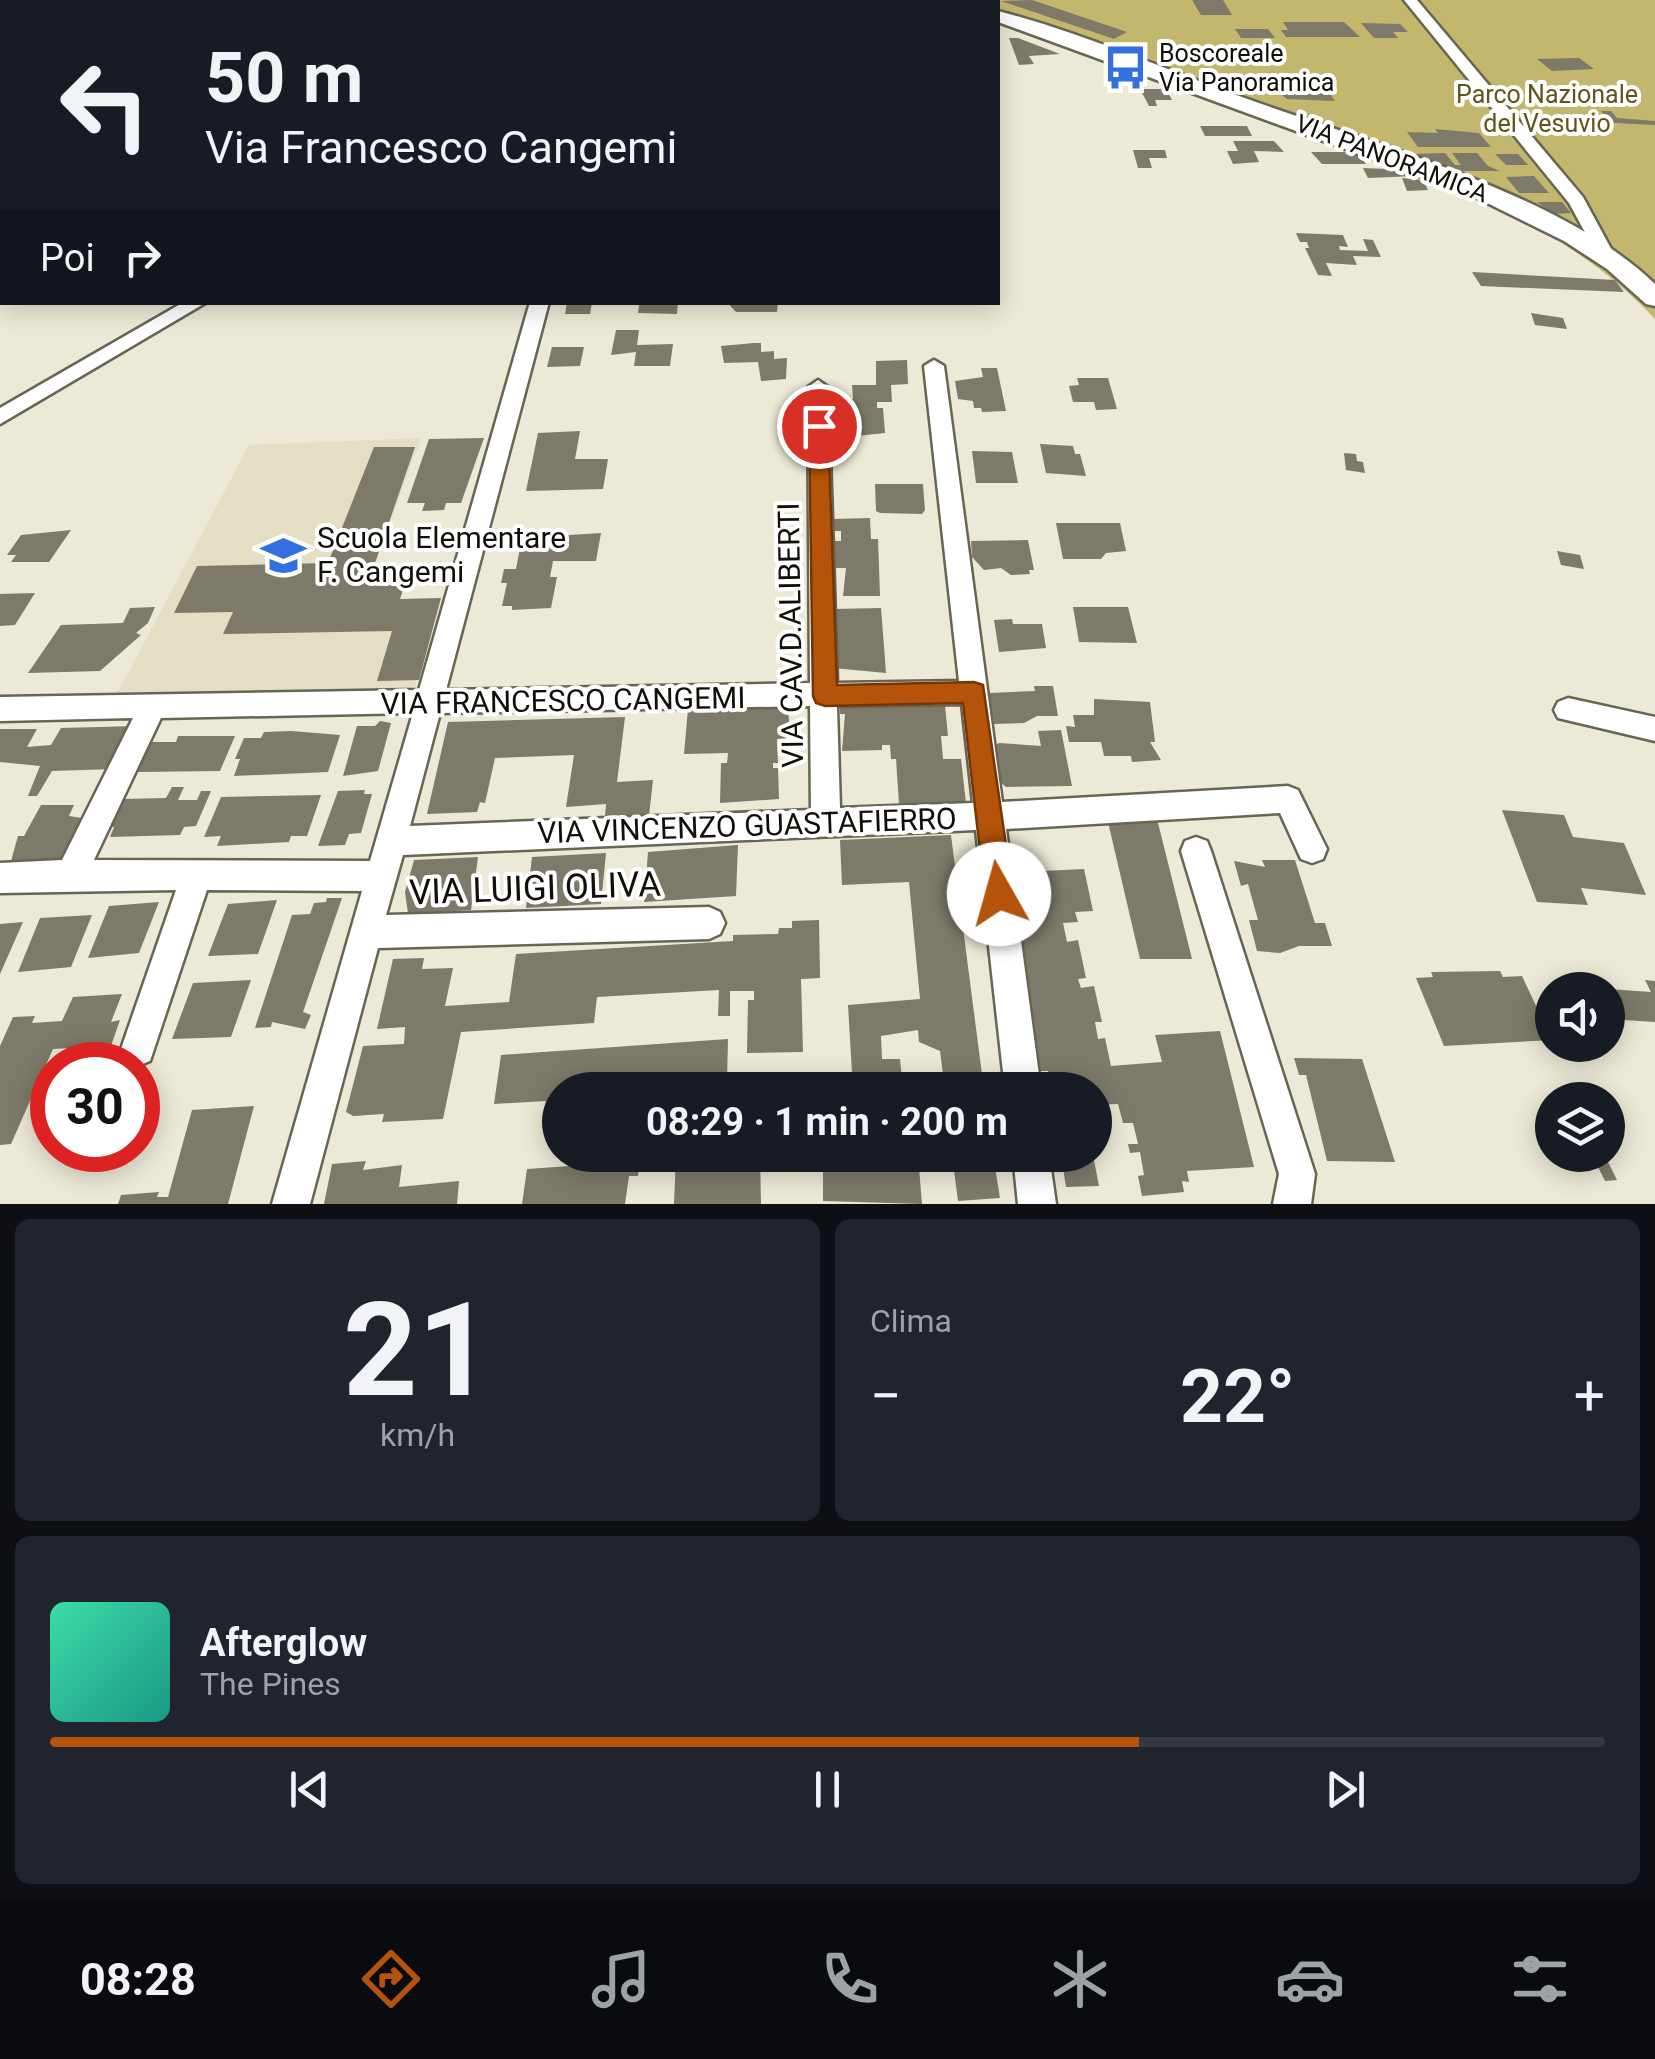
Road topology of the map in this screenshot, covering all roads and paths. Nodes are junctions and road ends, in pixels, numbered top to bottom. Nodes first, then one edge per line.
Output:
1 (1410, 0) edge
2 (1000, 17) edge
3 (1606, 256) junction
4 (1655, 298) edge
5 (193, 305) edge
6 (539, 305) edge
7 (934, 366) dead end
8 (818, 387) dead end
9 (0, 417) edge
10 (974, 692) junction
11 (825, 696) junction
12 (432, 704) junction
13 (152, 707) junction
14 (0, 709) edge
15 (1568, 710) dead end
16 (1655, 729) edge
17 (989, 816) junction
18 (826, 822) junction
19 (389, 841) junction
20 (1312, 849) dead end
21 (1196, 851) dead end
22 (71, 874) junction
23 (197, 875) junction
24 (379, 876) junction
25 (0, 878) edge
26 (709, 923) dead end
27 (364, 932) junction
28 (140, 1042) edge
29 (1021, 1072) edge
30 (1033, 1172) edge
31 (291, 1204) edge
32 (1037, 1204) edge
33 (1292, 1204) edge

1 - 3 street
2 - 3 street, VIA PANORAMICA
3 - 4 street, VIA PANORAMICA
5 - 9 street
6 - 12 street, VIA LUIGI OLIVA
7 - 10 street
8 - 11 street, VIA CAV.D.ALIBERTI
10 - 11 street, VIA FRANCESCO CANGEMI
10 - 17 street
11 - 12 street, VIA FRANCESCO CANGEMI
11 - 18 street, VIA CAV.D.ALIBERTI
12 - 13 street, VIA FRANCESCO CANGEMI
12 - 19 street, VIA LUIGI OLIVA
13 - 14 street, VIA FRANCESCO CANGEMI
13 - 22 street
15 - 16 street
17 - 18 street, VIA VINCENZO GUASTAFIERRO
17 - 20 street, VIA VINCENZO GUASTAFIERRO
17 - 29 street
18 - 19 street, VIA VINCENZO GUASTAFIERRO
19 - 24 street, VIA LUIGI OLIVA
21 - 33 street
22 - 23 street, VIA LUIGI OLIVA
22 - 25 street, VIA LUIGI OLIVA
23 - 24 street, VIA LUIGI OLIVA
23 - 28 street
24 - 27 street, VIA LUIGI OLIVA
26 - 27 street, VIA LUIGI OLIVA
27 - 31 street, VIA LUIGI OLIVA
30 - 32 street

